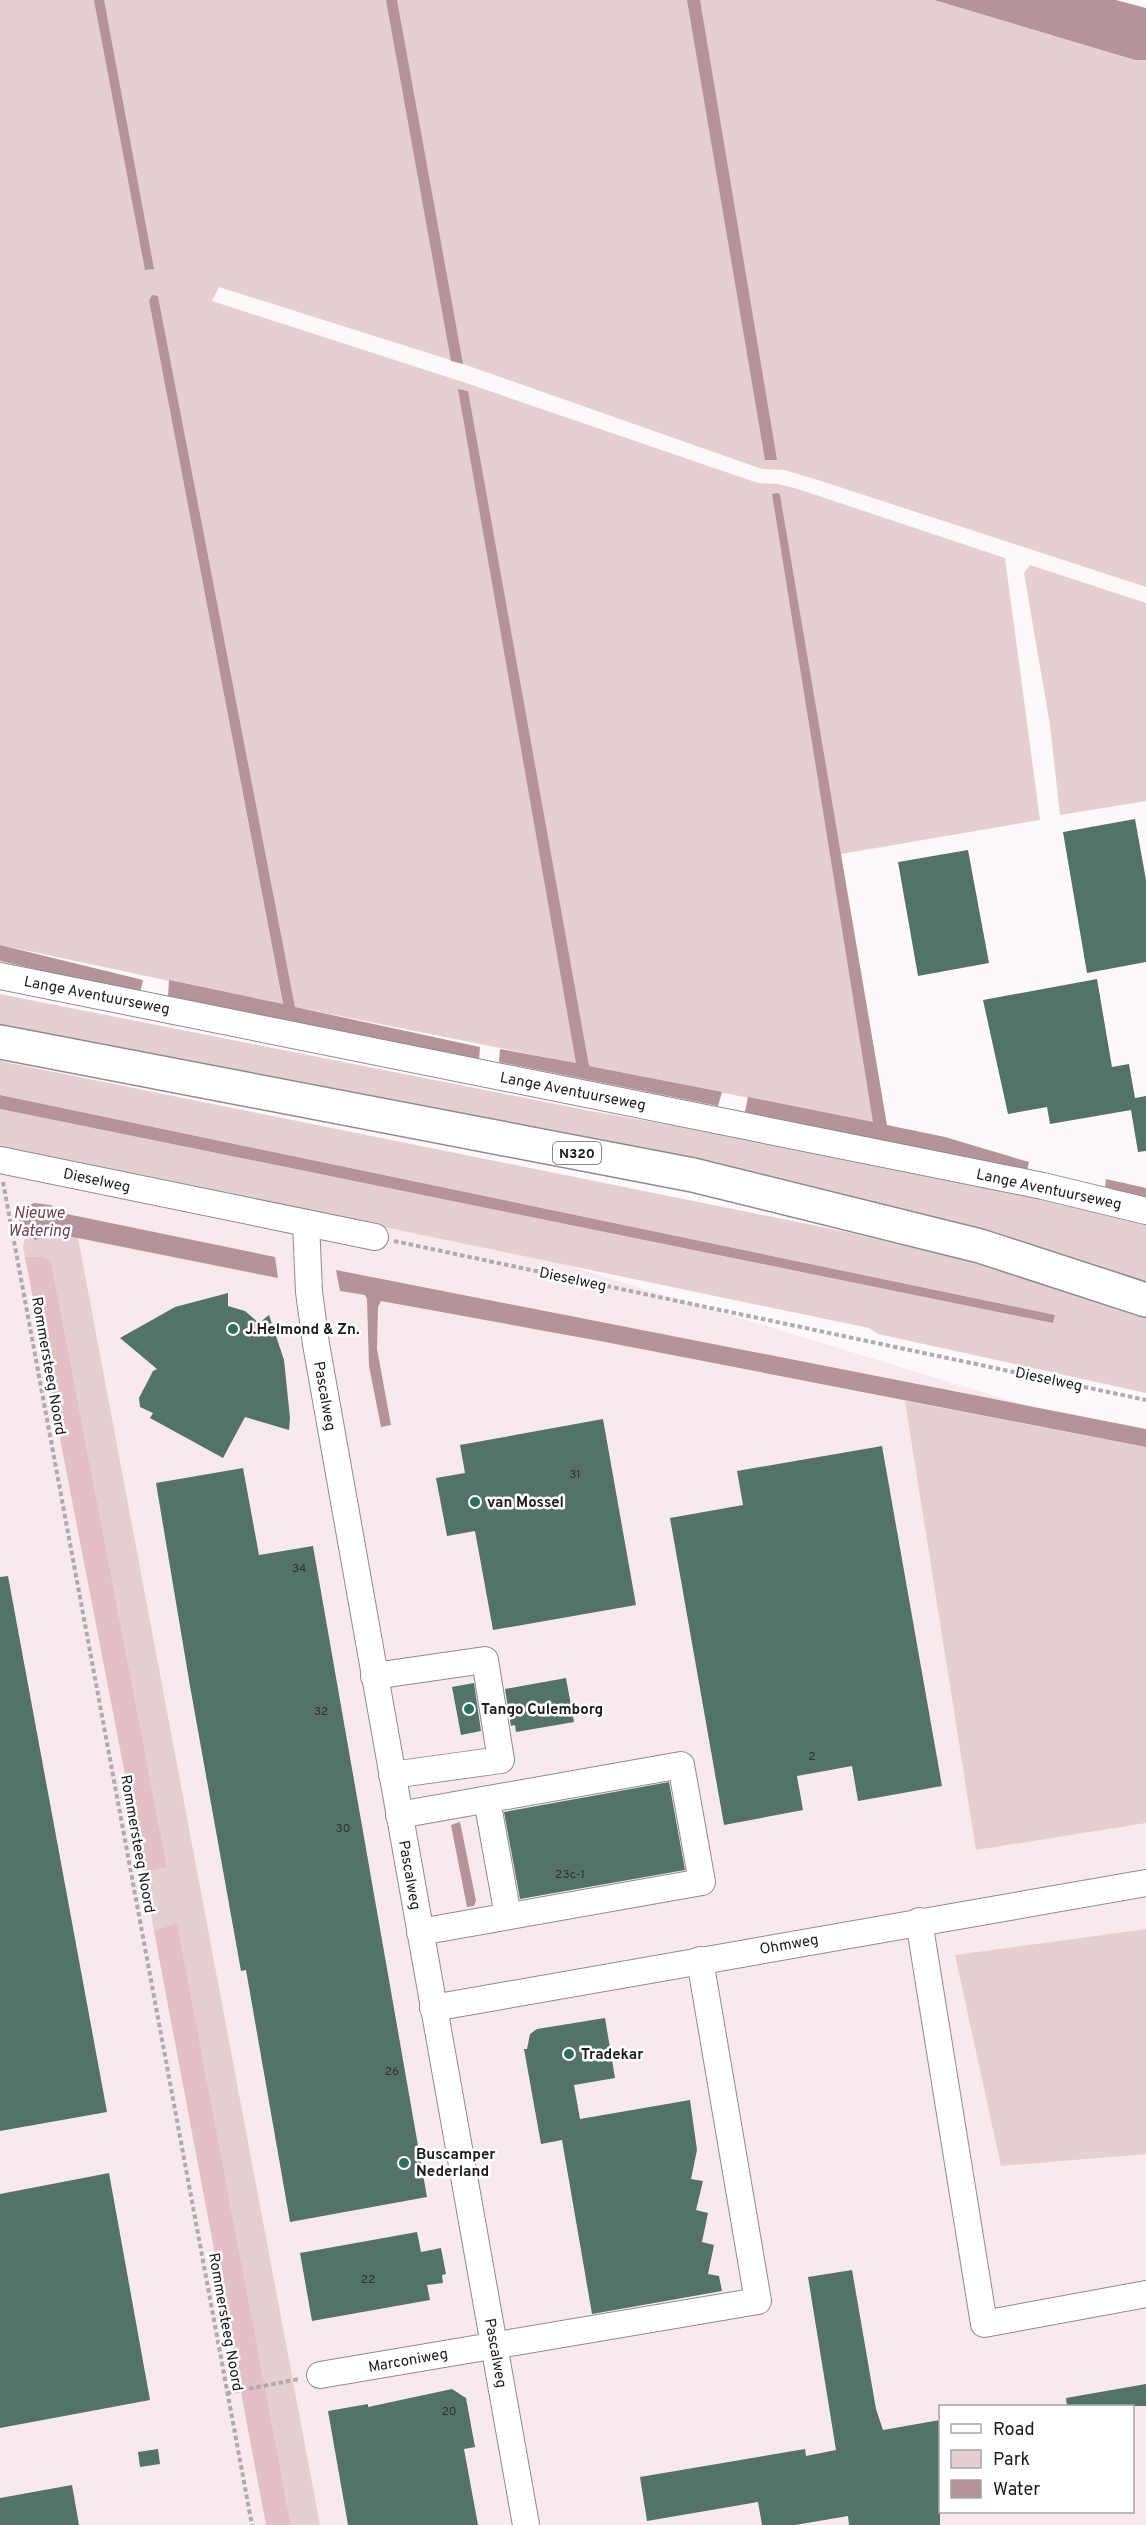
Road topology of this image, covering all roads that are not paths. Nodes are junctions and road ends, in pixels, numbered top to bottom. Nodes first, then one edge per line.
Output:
1 (0, 976) edge
2 (0, 1042) edge
3 (1, 1169) edge
4 (1146, 1211) edge
5 (306, 1223) junction
6 (375, 1237) road end
7 (1146, 1300) edge
8 (374, 1676) junction
9 (392, 1775) junction
10 (487, 1800) junction
11 (399, 1815) junction
12 (1146, 1883) edge
13 (508, 1916) junction
14 (919, 1922) junction
15 (420, 1932) junction
16 (700, 1960) junction
17 (433, 2008) junction
18 (1146, 2294) edge
19 (495, 2344) junction
20 (320, 2375) road end
21 (526, 2525) edge

1 - 4 street, Lange Aventuurseweg
2 - 7 main road, N320
3 - 5 street, Dieselweg
5 - 6 street, Dieselweg
5 - 8 street, Pascalweg
8 - 9 street, Pascalweg
8 - 9 street
9 - 11 street, Pascalweg
10 - 11 street
10 - 13 street
10 - 13 street
11 - 15 street, Pascalweg
12 - 14 street, Ohmweg
13 - 15 street
14 - 16 street, Ohmweg
14 - 18 street
15 - 17 street, Pascalweg
16 - 17 street, Ohmweg
16 - 19 street, Marconiweg
17 - 19 street, Pascalweg
19 - 20 street, Marconiweg
19 - 21 street, Pascalweg

